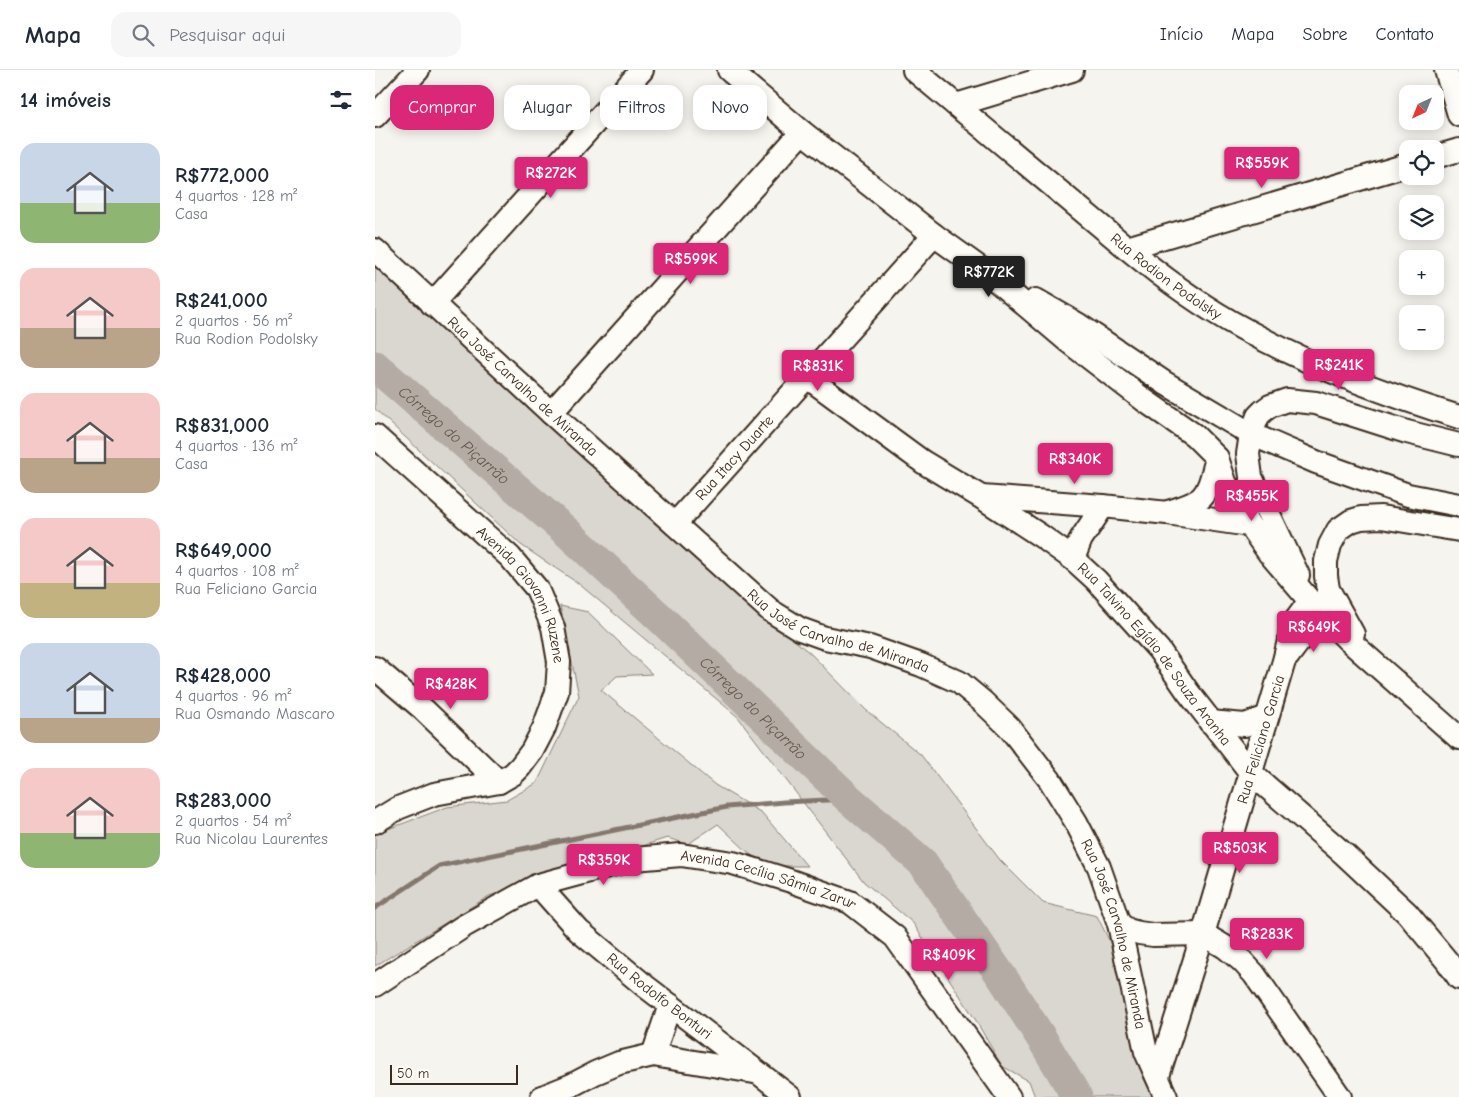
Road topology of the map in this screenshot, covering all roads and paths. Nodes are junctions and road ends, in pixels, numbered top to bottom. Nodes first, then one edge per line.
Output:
1 (418, 70) edge
2 (642, 70) edge
3 (729, 70) edge
4 (914, 70) edge
5 (1072, 70) edge
6 (1446, 70) edge
7 (956, 105) junction
8 (1459, 115) edge
9 (375, 116) edge
10 (802, 132) junction
11 (1459, 150) edge
12 (1444, 154) edge
13 (1399, 167) edge
14 (934, 235) junction
15 (1127, 248) junction
16 (375, 250) edge
17 (991, 276) junction
18 (433, 304) junction
19 (807, 377) junction
20 (551, 413) junction
21 (1459, 417) edge
22 (1251, 434) junction
23 (375, 436) edge
24 (1459, 445) edge
25 (1217, 458) junction
26 (981, 497) junction
27 (1459, 504) edge
28 (1103, 506) junction
29 (1167, 513) junction
30 (675, 524) junction
31 (1249, 525) junction
32 (1459, 530) edge
33 (1073, 560) junction
34 (1310, 601) junction
35 (1332, 625) junction
36 (1365, 655) junction
37 (1284, 661) junction
38 (375, 668) edge
39 (1415, 700) junction
40 (1267, 717) junction
41 (1459, 719) edge
42 (1210, 722) junction
43 (1459, 738) edge
44 (1251, 773) junction
45 (499, 782) junction
46 (375, 822) edge
47 (538, 885) junction
48 (1119, 924) junction
49 (1203, 934) junction
50 (1459, 978) edge
51 (375, 985) edge
52 (670, 1005) junction
53 (653, 1055) junction
54 (757, 1072) junction
55 (1158, 1076) junction
56 (542, 1097) edge
57 (790, 1097) edge
58 (1009, 1097) edge
59 (1166, 1097) edge
60 (1340, 1097) edge

1 - 9 street
2 - 18 street
3 - 10 street
4 - 7 street, Rua Rodion Podolsky
5 - 7 street
6 - 8 street
7 - 15 street, Rua Rodion Podolsky
10 - 14 street
10 - 20 street
11 - 12 street
13 - 15 street
14 - 17 street
14 - 19 street, Rua Itacy Duarte
15 - 21 street, Rua Rodion Podolsky
16 - 18 street, Rua José Carvalho de Miranda
17 - 22 street
17 - 25 street
18 - 20 street, Rua José Carvalho de Miranda
19 - 26 street, Rua Talvino Egídio de Souza Aranha
19 - 30 street, Rua Itacy Duarte
20 - 30 street, Rua José Carvalho de Miranda
22 - 24 street
22 - 27 street
22 - 34 street
23 - 45 street, Avenida Giovanni Ruzene
25 - 29 street
25 - 31 street
26 - 28 street
26 - 33 street, Rua Talvino Egídio de Souza Aranha
28 - 29 street
28 - 33 street
29 - 31 street
30 - 48 street, Rua José Carvalho de Miranda
31 - 34 street
32 - 36 street
33 - 42 street, Rua Talvino Egídio de Souza Aranha
34 - 35 street
34 - 37 street, Rua Feliciano Garcia
35 - 36 street
35 - 37 street, Rua Feliciano Garcia
36 - 39 street
37 - 40 street, Rua Feliciano Garcia
38 - 45 street
39 - 41 street
39 - 43 street
40 - 42 street
40 - 44 street, Rua Feliciano Garcia
42 - 44 street, Rua Talvino Egídio de Souza Aranha
44 - 49 street, Rua Feliciano Garcia
44 - 50 street, Rua Talvino Egídio de Souza Aranha
45 - 46 street
47 - 51 street, Avenida Cecília Sâmia Zarur
47 - 52 street, Rua Rodolfo Bonturi
47 - 58 street, Avenida Cecília Sâmia Zarur
48 - 49 street
48 - 55 street, Rua José Carvalho de Miranda
49 - 55 street, Rua Feliciano Garcia
49 - 60 street
52 - 53 street
52 - 54 street, Rua Rodolfo Bonturi
53 - 54 street
53 - 56 street
54 - 57 street, Rua Rodolfo Bonturi
55 - 59 street, Rua José Carvalho de Miranda

